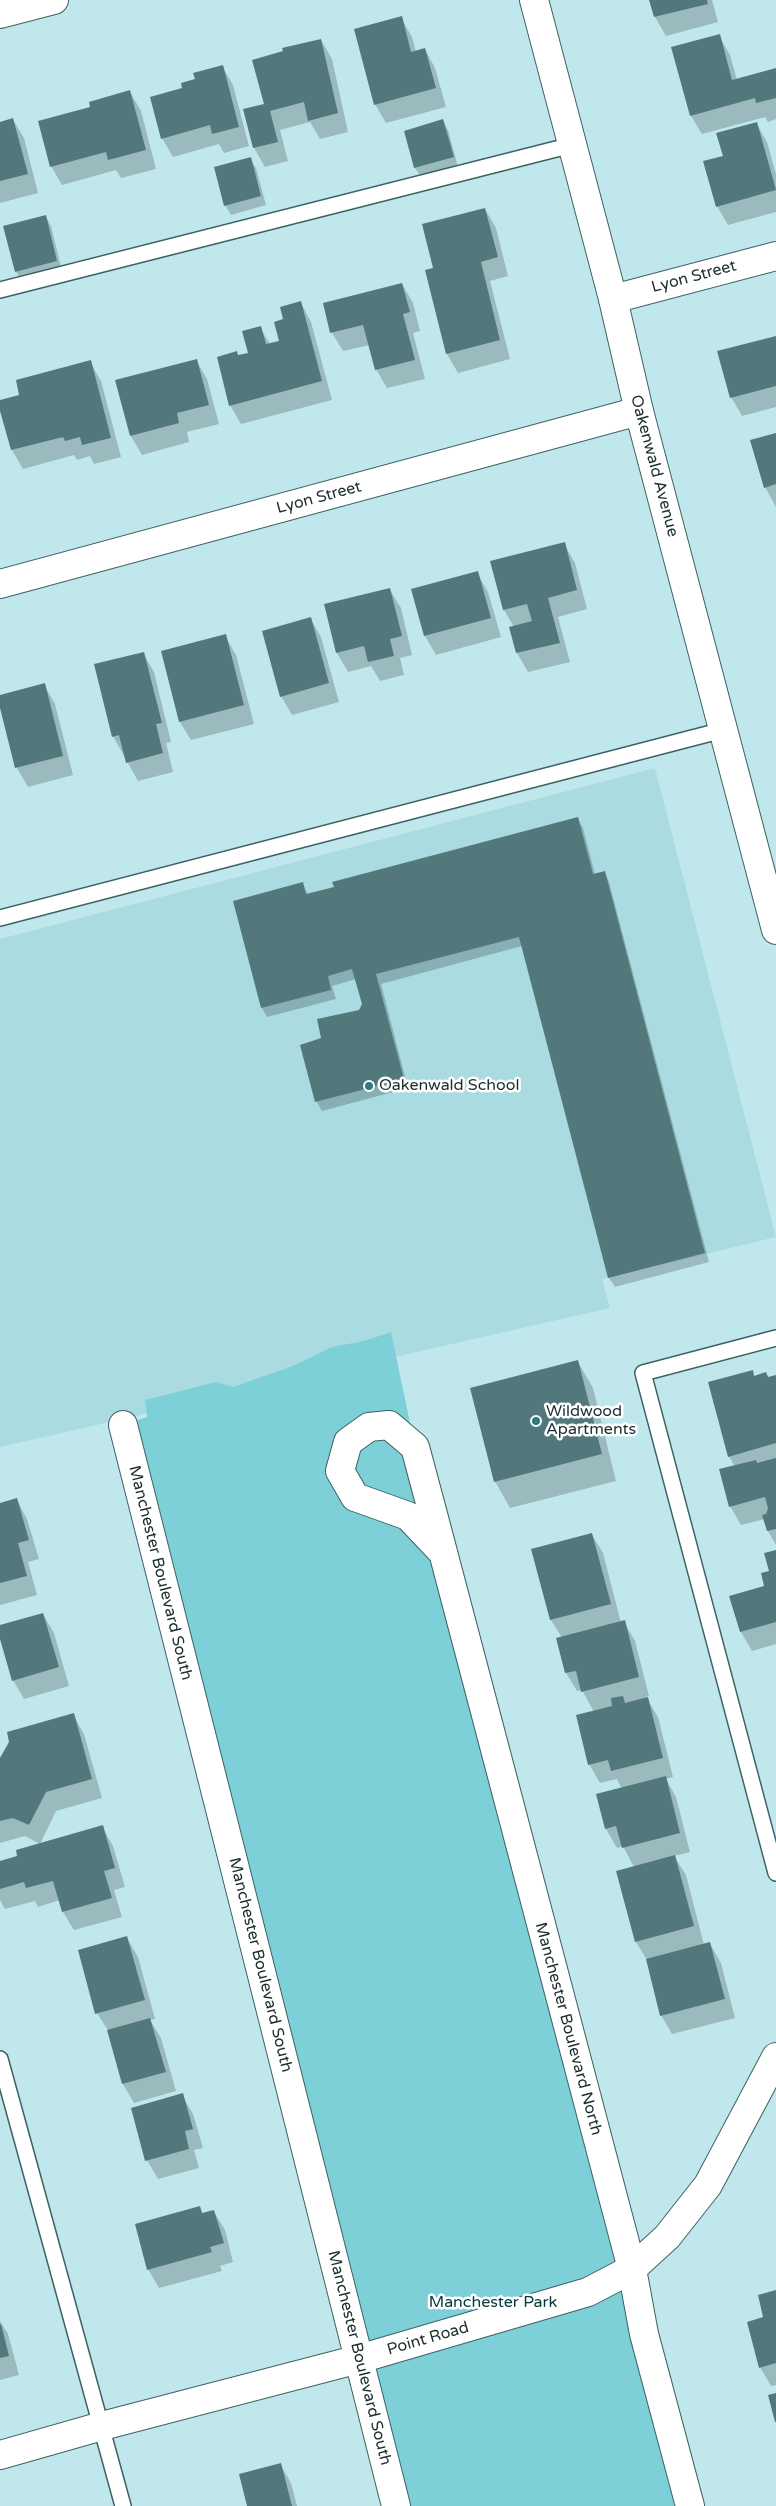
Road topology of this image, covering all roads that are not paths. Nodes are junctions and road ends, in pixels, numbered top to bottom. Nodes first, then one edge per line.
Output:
1 (54, 0) edge
2 (534, 0) edge
3 (0, 14) edge
4 (572, 145) junction
5 (776, 256) edge
6 (0, 290) edge
7 (613, 299) junction
8 (639, 411) junction
9 (0, 584) edge
10 (723, 730) junction
11 (0, 918) edge
12 (776, 930) edge
13 (776, 1338) edge
14 (123, 1425) dead end
15 (443, 1554) junction
16 (776, 1873) edge
17 (776, 2057) edge
18 (0, 2059) edge
19 (632, 2270) junction
20 (359, 2359) junction
21 (102, 2426) junction
22 (0, 2456) edge
23 (123, 2506) edge
24 (396, 2506) edge
25 (690, 2506) edge

1 - 3 street
2 - 4 street, Oakenwald Avenue
4 - 6 lane
4 - 7 street, Oakenwald Avenue
5 - 7 street, Lyon Street
7 - 8 street, Oakenwald Avenue
8 - 9 street, Lyon Street
8 - 10 street, Oakenwald Avenue
10 - 11 lane
10 - 12 street, Oakenwald Avenue
13 - 16 lane
14 - 20 street, Manchester Boulevard South
15 - 15 street, Manchester Boulevard North
15 - 19 street, Manchester Boulevard North
17 - 19 street, Point Road
18 - 21 lane
19 - 20 street, Point Road
19 - 25 street, Manchester Boulevard North
20 - 21 street, Point Road
20 - 24 street, Manchester Boulevard South
21 - 22 street, Point Road
21 - 23 lane

